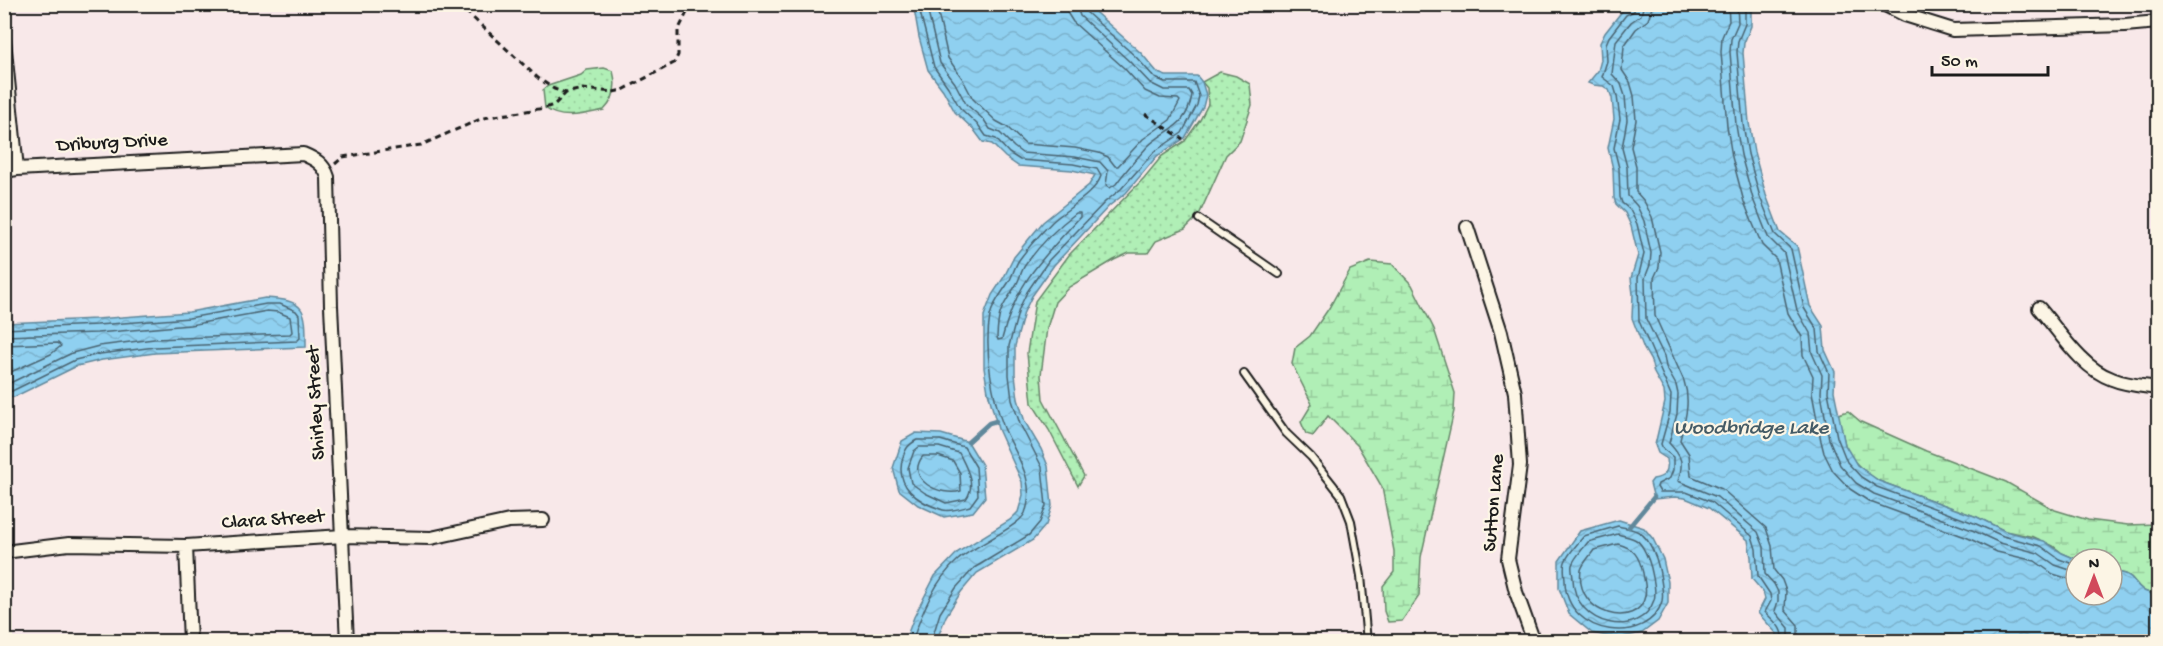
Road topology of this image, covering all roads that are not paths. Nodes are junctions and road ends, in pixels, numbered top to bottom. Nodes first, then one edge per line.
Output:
1 (1882, 4) edge
2 (2158, 22) edge
3 (4, 40) edge
4 (6, 55) edge
5 (324, 167) joint
6 (18, 169) junction
7 (4, 171) edge
8 (1199, 219) dead end
9 (1467, 227) dead end
10 (1279, 274) dead end
11 (2039, 308) dead end
12 (1244, 374) dead end
13 (2158, 388) edge
14 (543, 520) dead end
15 (343, 536) junction
16 (186, 546) junction
17 (4, 552) edge
18 (190, 642) edge
19 (347, 642) edge
20 (1367, 642) edge
21 (1534, 642) edge

1 - 2 street
3 - 4 street
4 - 6 street
5 - 6 street, Driburg Drive
5 - 15 street, Shirley Street
6 - 7 street, Driburg Drive
8 - 10 lane
9 - 21 street, Sutton Lane
11 - 13 street
12 - 20 lane
14 - 15 street, Clara Street
15 - 16 street, Clara Street
15 - 19 street, Shirley Street
16 - 17 street, Clara Street
16 - 18 street

